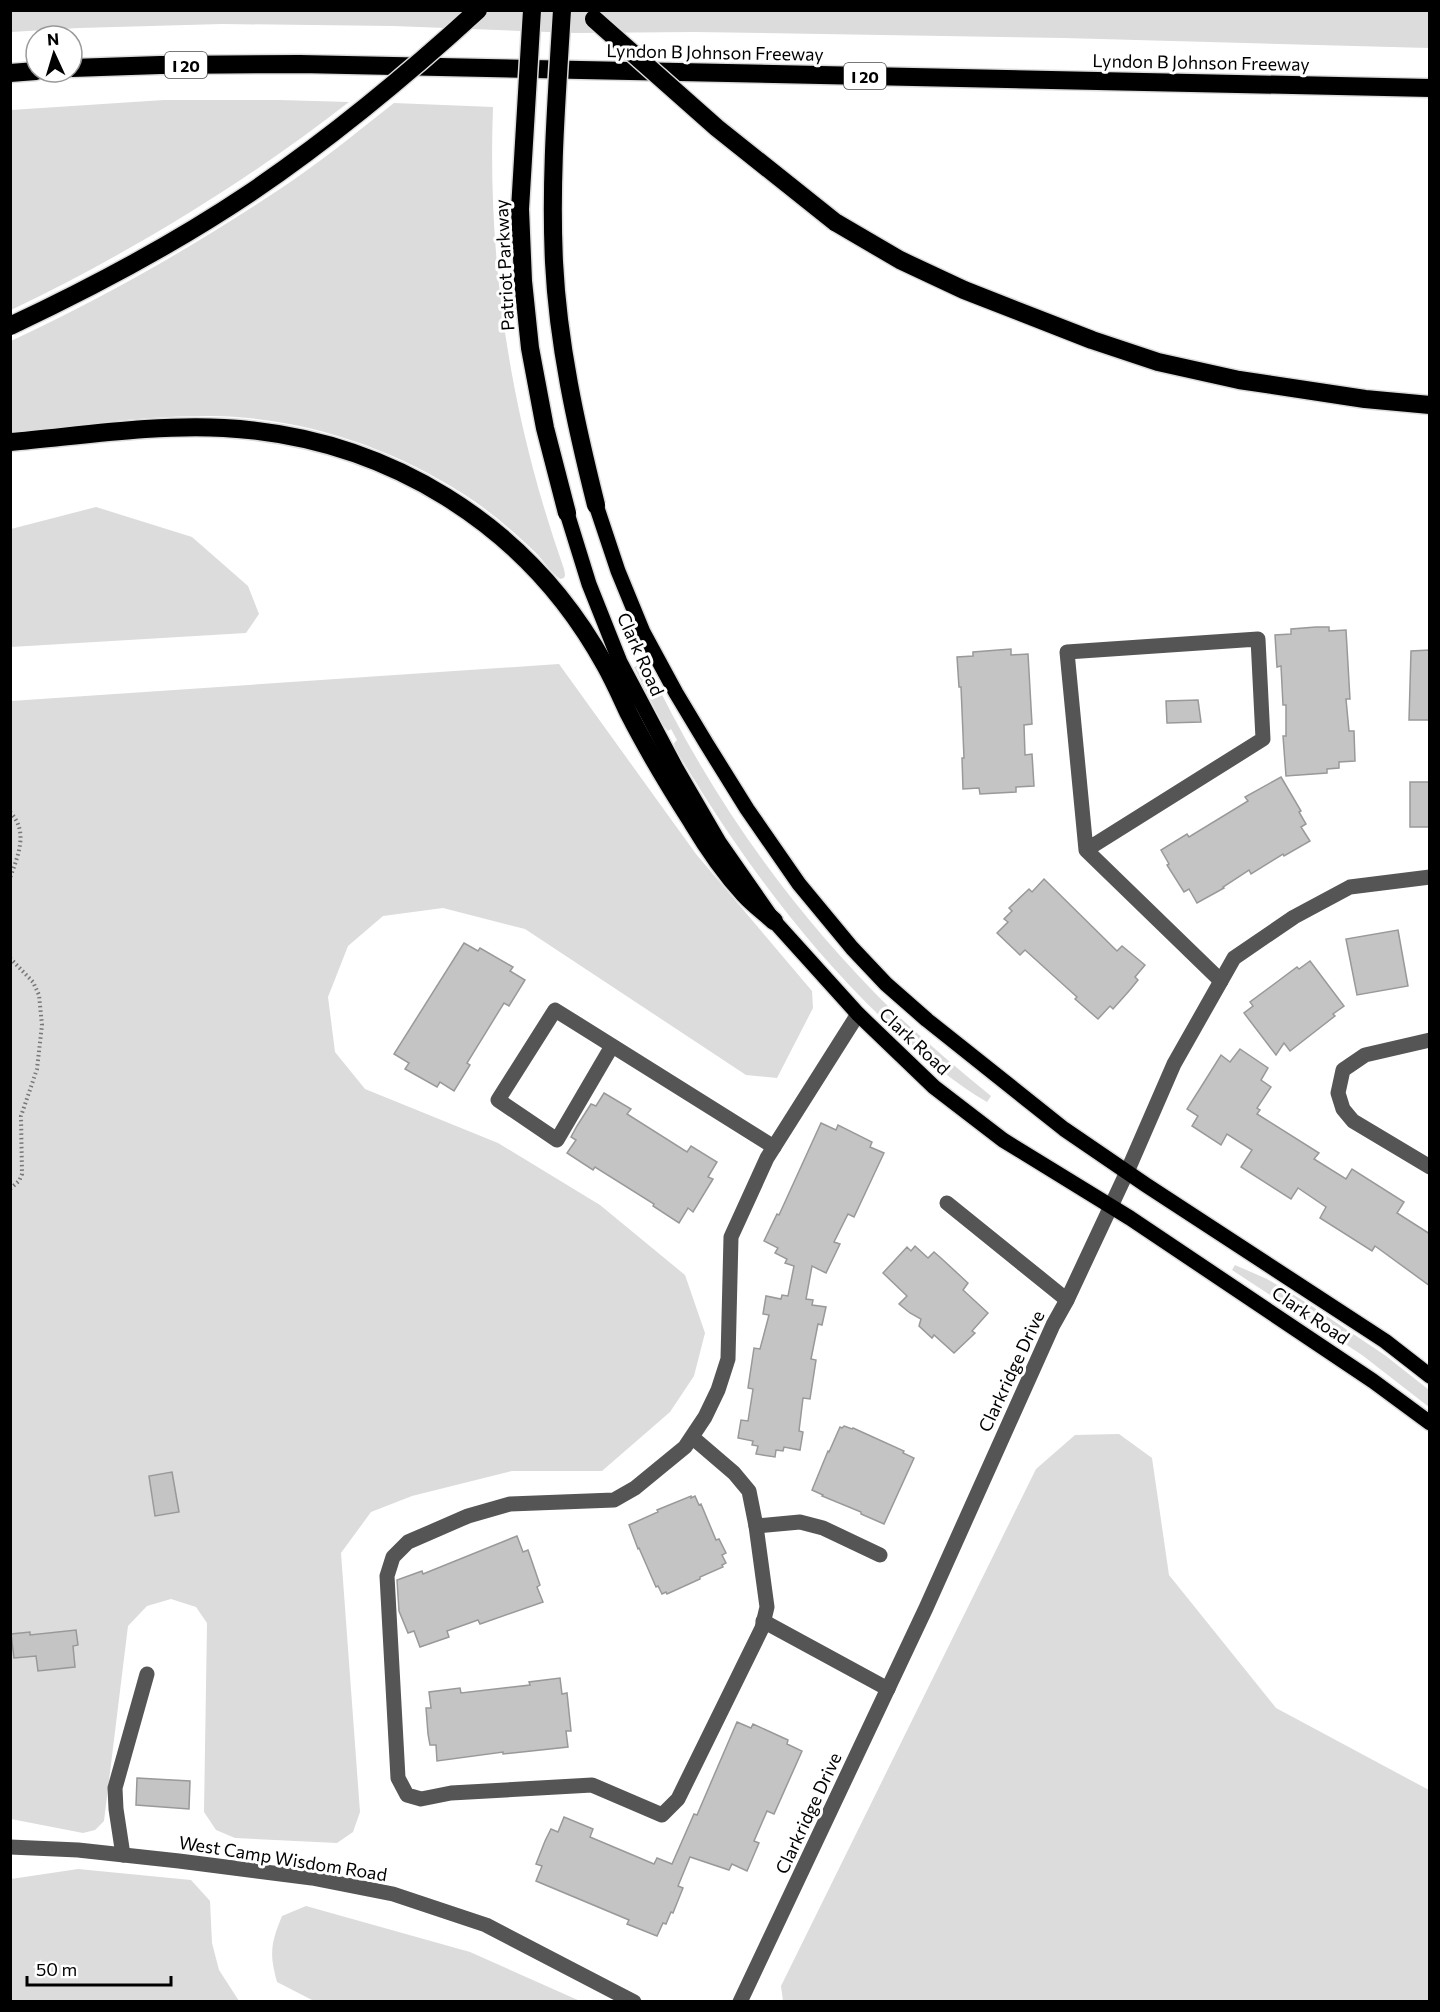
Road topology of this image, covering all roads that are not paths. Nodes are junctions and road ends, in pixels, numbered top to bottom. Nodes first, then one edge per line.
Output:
1 (478, 10) edge
2 (532, 10) edge
3 (562, 10) edge
4 (588, 10) edge
5 (84, 68) edge
6 (1430, 88) edge
7 (10, 326) edge
8 (1430, 405) edge
9 (10, 442) edge
10 (596, 505) joint
11 (567, 513) joint
12 (1086, 850) junction
13 (1430, 877) edge
14 (774, 921) junction
15 (1221, 981) junction
16 (858, 1014) junction
17 (1430, 1040) edge
18 (612, 1046) junction
19 (774, 1147) junction
20 (1430, 1167) edge
21 (1127, 1172) junction
22 (947, 1203) dead end
23 (1112, 1206) junction
24 (1067, 1300) junction
25 (1430, 1376) edge
26 (1430, 1423) edge
27 (692, 1437) junction
28 (756, 1527) junction
29 (880, 1555) dead end
30 (763, 1621) junction
31 (147, 1674) dead end
32 (888, 1689) junction
33 (10, 1847) edge
34 (123, 1855) junction
35 (634, 2001) edge
36 (740, 2001) edge

1 - 7 highway, bridge
2 - 11 highway, Patriot Parkway, bridge
3 - 10 highway, bridge
4 - 8 highway, bridge
5 - 6 highway, Lyndon B Johnson Freeway / I 20
9 - 14 highway
10 - 21 main road, Clark Road
11 - 14 main road, Clark Road
12 - 12 street
12 - 15 street
13 - 15 street, Clarkridge Drive
14 - 16 main road, Clark Road
15 - 21 street, Clarkridge Drive
16 - 19 street
16 - 23 main road, Clark Road
17 - 20 street
18 - 18 street
18 - 19 street
19 - 27 street
21 - 23 street, Clarkridge Drive
21 - 25 main road, Clark Road
22 - 24 street
23 - 24 street, Clarkridge Drive
23 - 26 main road, Clark Road
24 - 32 street, Clarkridge Drive
27 - 28 street
27 - 30 street
28 - 29 street
28 - 30 street
30 - 32 street
31 - 34 street
32 - 36 street, Clarkridge Drive
33 - 34 street, West Camp Wisdom Road
34 - 35 street, West Camp Wisdom Road

